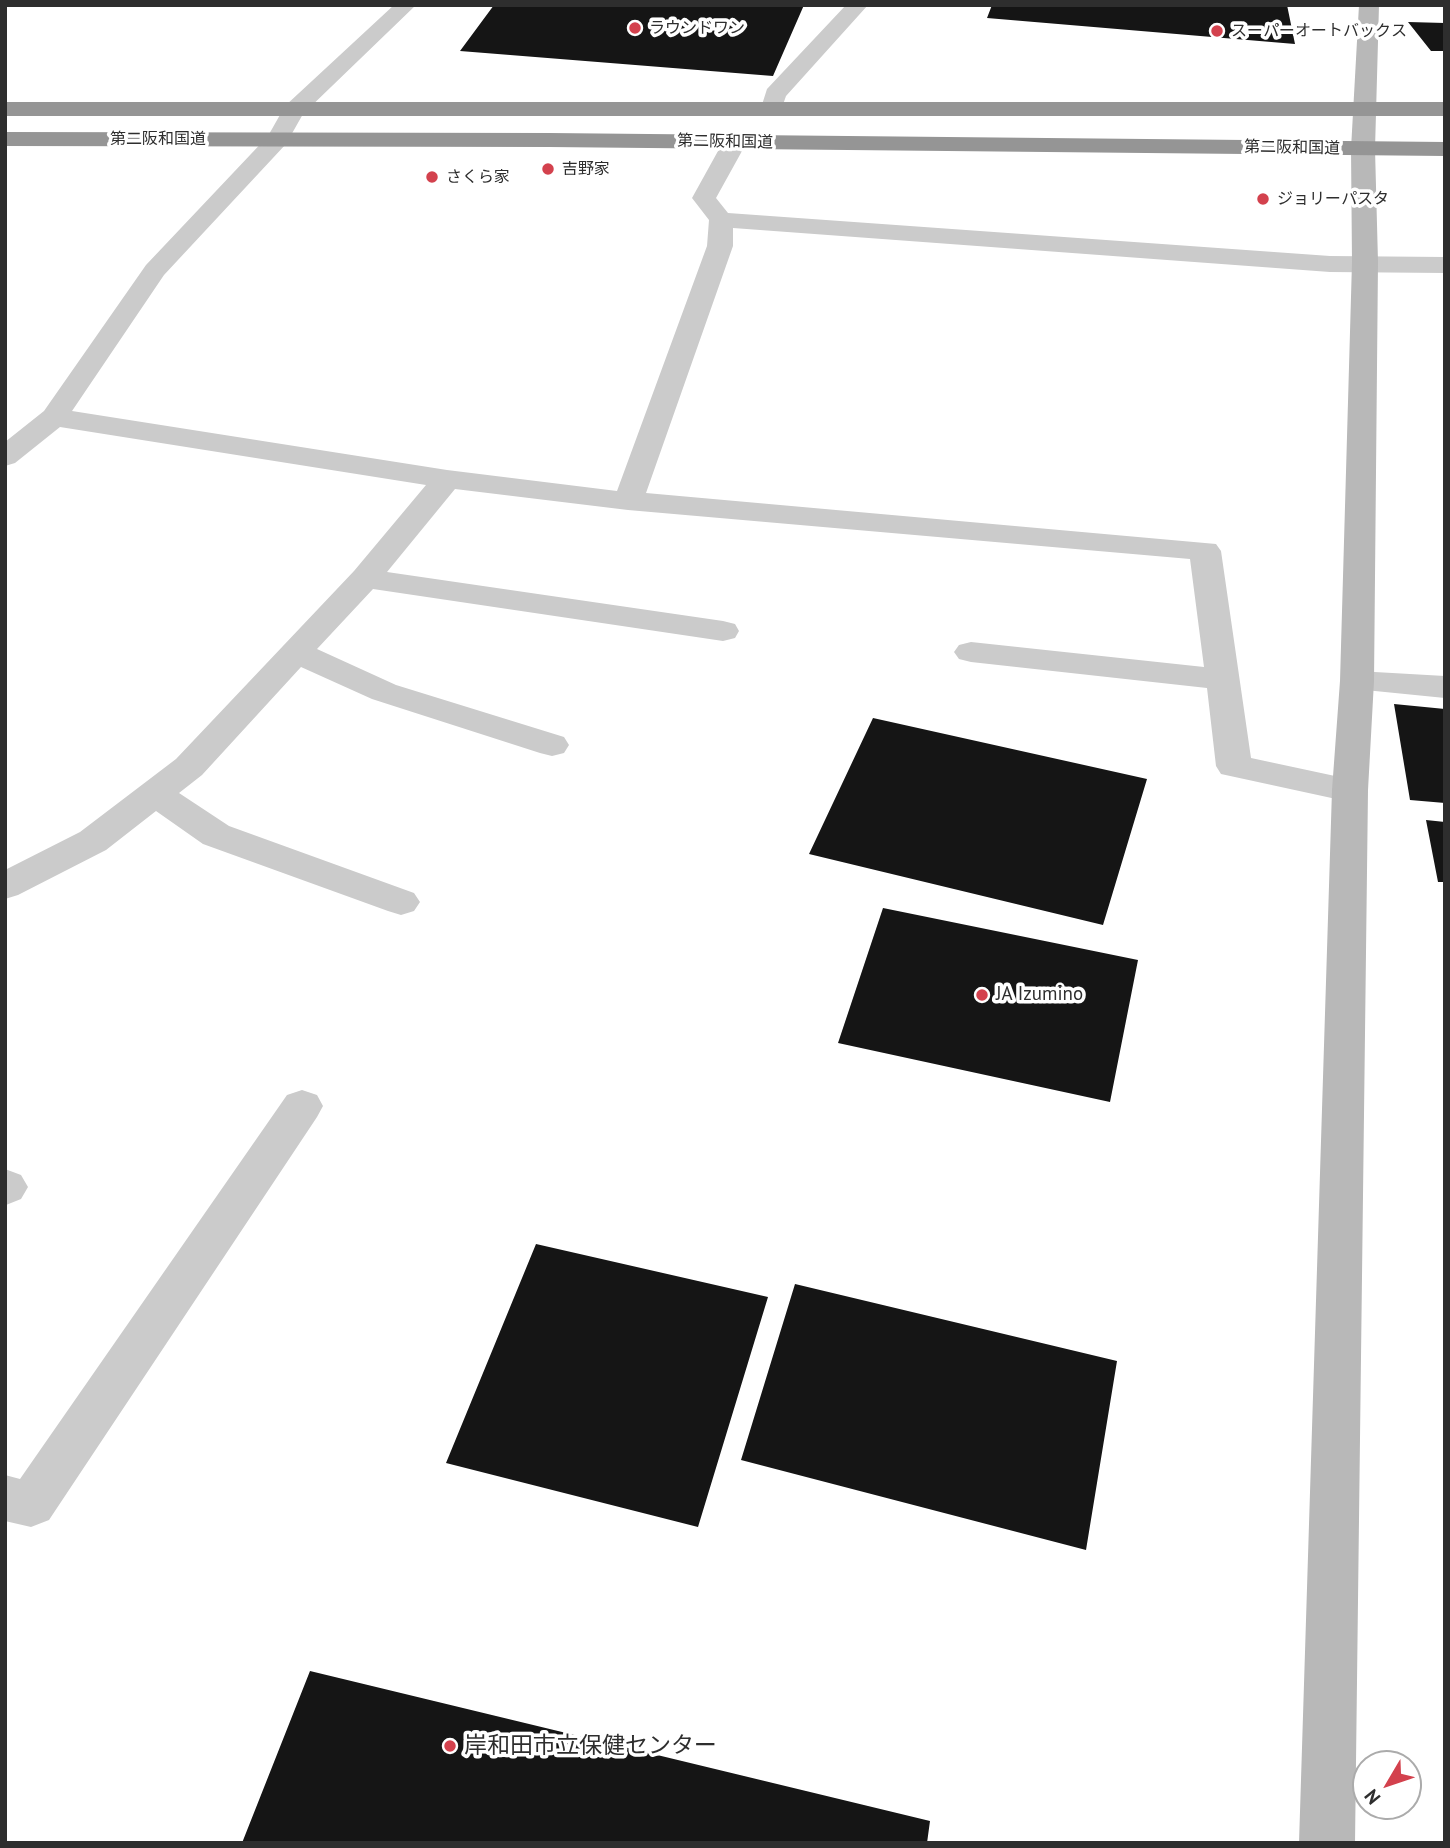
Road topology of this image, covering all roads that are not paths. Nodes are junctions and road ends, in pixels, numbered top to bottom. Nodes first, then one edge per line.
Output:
1 (406, 5) edge
2 (858, 5) edge
3 (1370, 5) edge
4 (1364, 108) junction
5 (5, 109) edge
6 (1445, 109) edge
7 (293, 111) junction
8 (771, 111) junction
9 (5, 139) edge
10 (278, 139) junction
11 (735, 142) junction
12 (1363, 149) junction
13 (1445, 149) edge
14 (720, 220) junction
15 (1365, 262) junction
16 (1445, 265) edge
17 (54, 417) junction
18 (5, 457) edge
19 (447, 479) junction
20 (628, 501) junction
21 (365, 578) junction
22 (723, 631) dead end
23 (971, 652) dead end
24 (297, 653) junction
25 (1222, 678) junction
26 (1357, 681) junction
27 (1445, 687) edge
28 (552, 746) dead end
29 (1350, 790) junction
30 (155, 793) junction
31 (5, 886) edge
32 (401, 902) dead end
33 (302, 1106) dead end
34 (5, 1498) edge
35 (1327, 1843) edge

1 - 7 street
2 - 8 street
3 - 4 street
4 - 6 highway, 第二阪和国道
4 - 8 highway, 第二阪和国道
4 - 12 street
5 - 7 highway, 第二阪和国道
7 - 8 highway, 第二阪和国道
7 - 10 street
9 - 10 highway, 第二阪和国道
10 - 11 highway, 第二阪和国道
10 - 17 street
11 - 12 highway, 第二阪和国道
11 - 14 street
12 - 13 highway, 第二阪和国道
12 - 15 street
14 - 15 street
14 - 20 street
15 - 16 street
15 - 26 street
17 - 18 street
17 - 19 street
19 - 20 street
19 - 21 street
20 - 25 street
21 - 22 street
21 - 24 street
23 - 25 street
24 - 28 street
24 - 30 street
25 - 29 street
26 - 27 street
26 - 29 street
29 - 35 street
30 - 31 street
30 - 32 street
33 - 34 street

